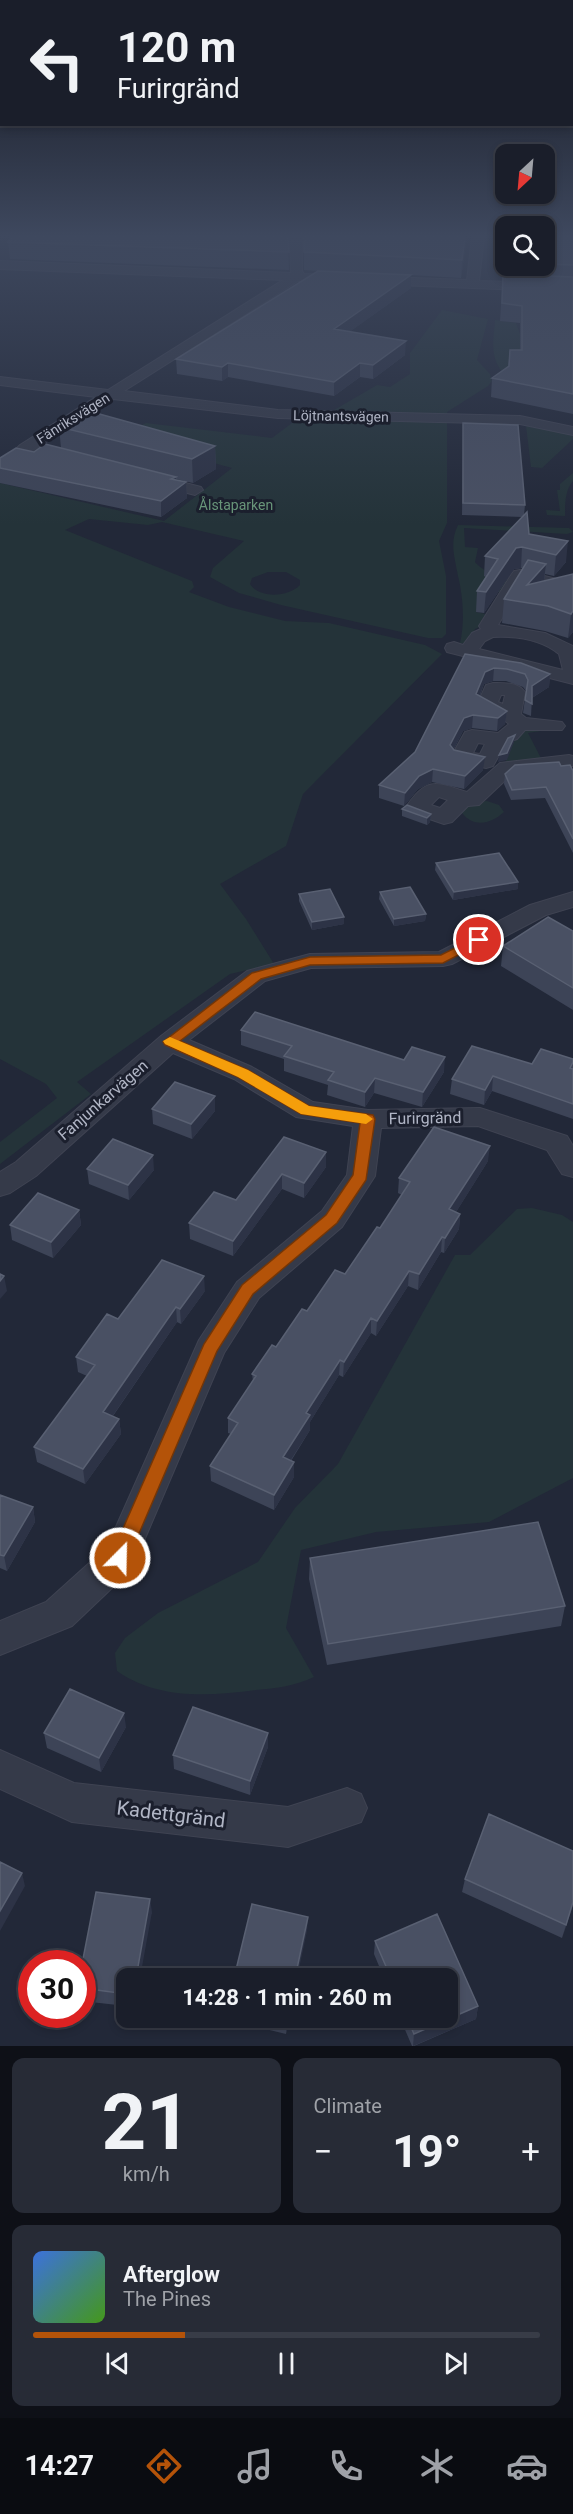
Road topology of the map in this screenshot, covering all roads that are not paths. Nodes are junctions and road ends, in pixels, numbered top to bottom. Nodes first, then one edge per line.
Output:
1 (208, 332) edge
2 (0, 381) edge
3 (110, 394) junction
4 (573, 431) edge
5 (88, 464) edge
6 (134, 475) edge
7 (195, 490) dead end
8 (573, 588) edge
9 (493, 631) junction
10 (569, 647) edge
11 (573, 672) edge
12 (573, 678) edge
13 (555, 726) dead end
14 (569, 761) dead end
15 (507, 767) junction
16 (464, 798) dead end
17 (573, 899) edge
18 (170, 1042) junction
19 (368, 1119) junction
20 (572, 1167) edge
21 (0, 1186) edge
22 (0, 1638) edge
23 (0, 1769) edge
24 (347, 1808) dead end

1 - 3 street, Fänriksvägen
2 - 3 street, Löjtnantsvägen
3 - 4 street, Löjtnantsvägen
3 - 5 street, Fänriksvägen
6 - 7 street
8 - 9 street
9 - 10 street
9 - 12 street
10 - 11 street
13 - 15 street
14 - 15 street
15 - 16 street
17 - 18 street, Fanjunkarvägen
18 - 19 street, Furirgränd
18 - 21 street, Fanjunkarvägen
19 - 20 street, Furirgränd
19 - 22 street
23 - 24 street, Kadettgränd

